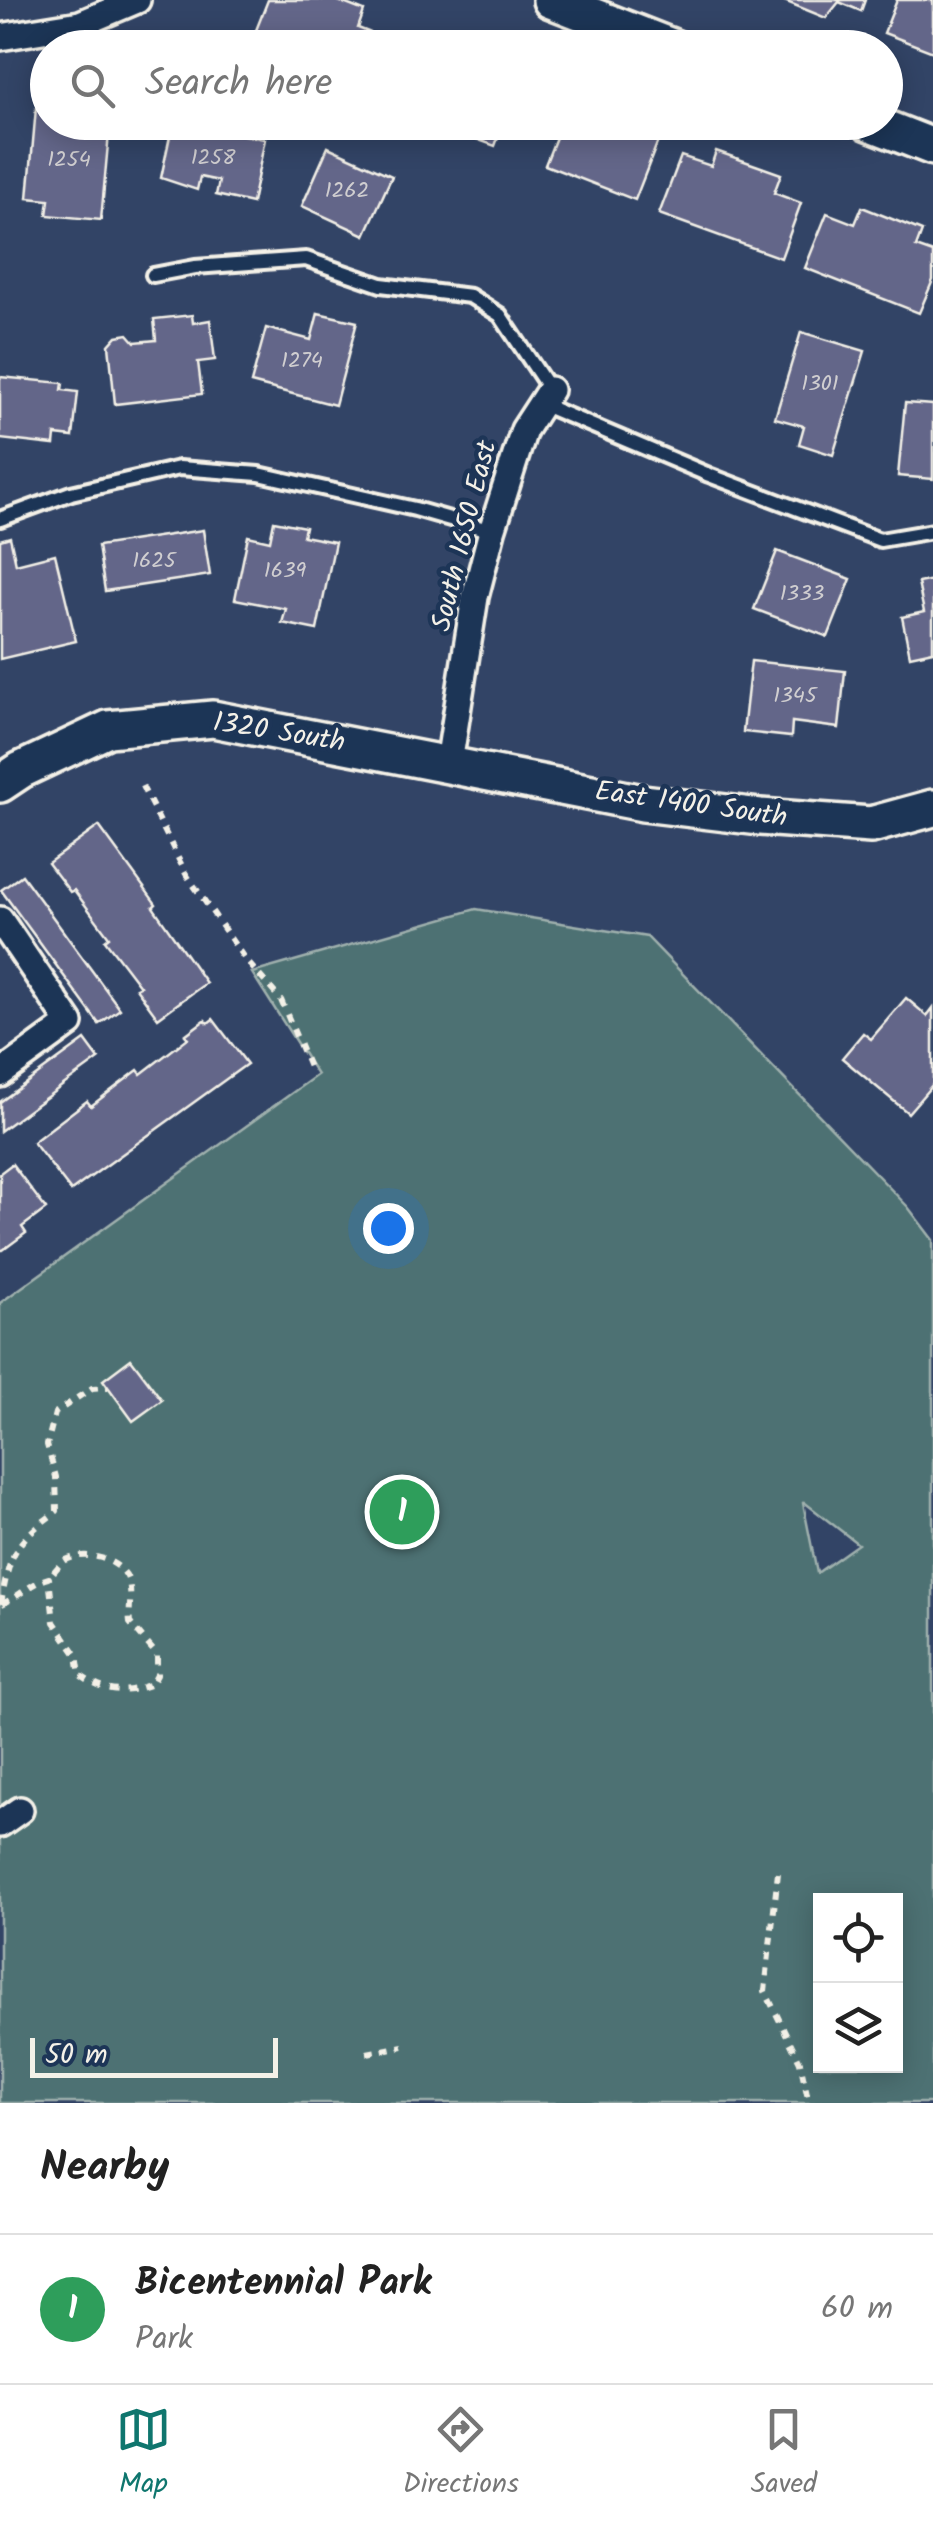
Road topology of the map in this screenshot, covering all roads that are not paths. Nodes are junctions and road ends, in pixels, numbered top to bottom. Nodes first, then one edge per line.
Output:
1 (137, 0) edge
2 (551, 0) edge
3 (43, 30) edge
4 (628, 30) edge
5 (30, 32) edge
6 (0, 37) edge
7 (903, 135) edge
8 (933, 147) edge
9 (153, 275) dead end
10 (545, 397) junction
11 (0, 518) edge
12 (492, 531) junction
13 (933, 531) edge
14 (449, 763) junction
15 (0, 784) edge
16 (933, 808) edge
17 (0, 920) edge
18 (0, 1074) edge

1 - 3 street
2 - 4 street
5 - 6 street
7 - 8 street
9 - 10 lane
10 - 12 street, South 1650 East
10 - 13 lane
11 - 12 lane
12 - 14 street, South 1650 East
14 - 15 street, 1320 South
14 - 16 street, East 1400 South
17 - 18 street

